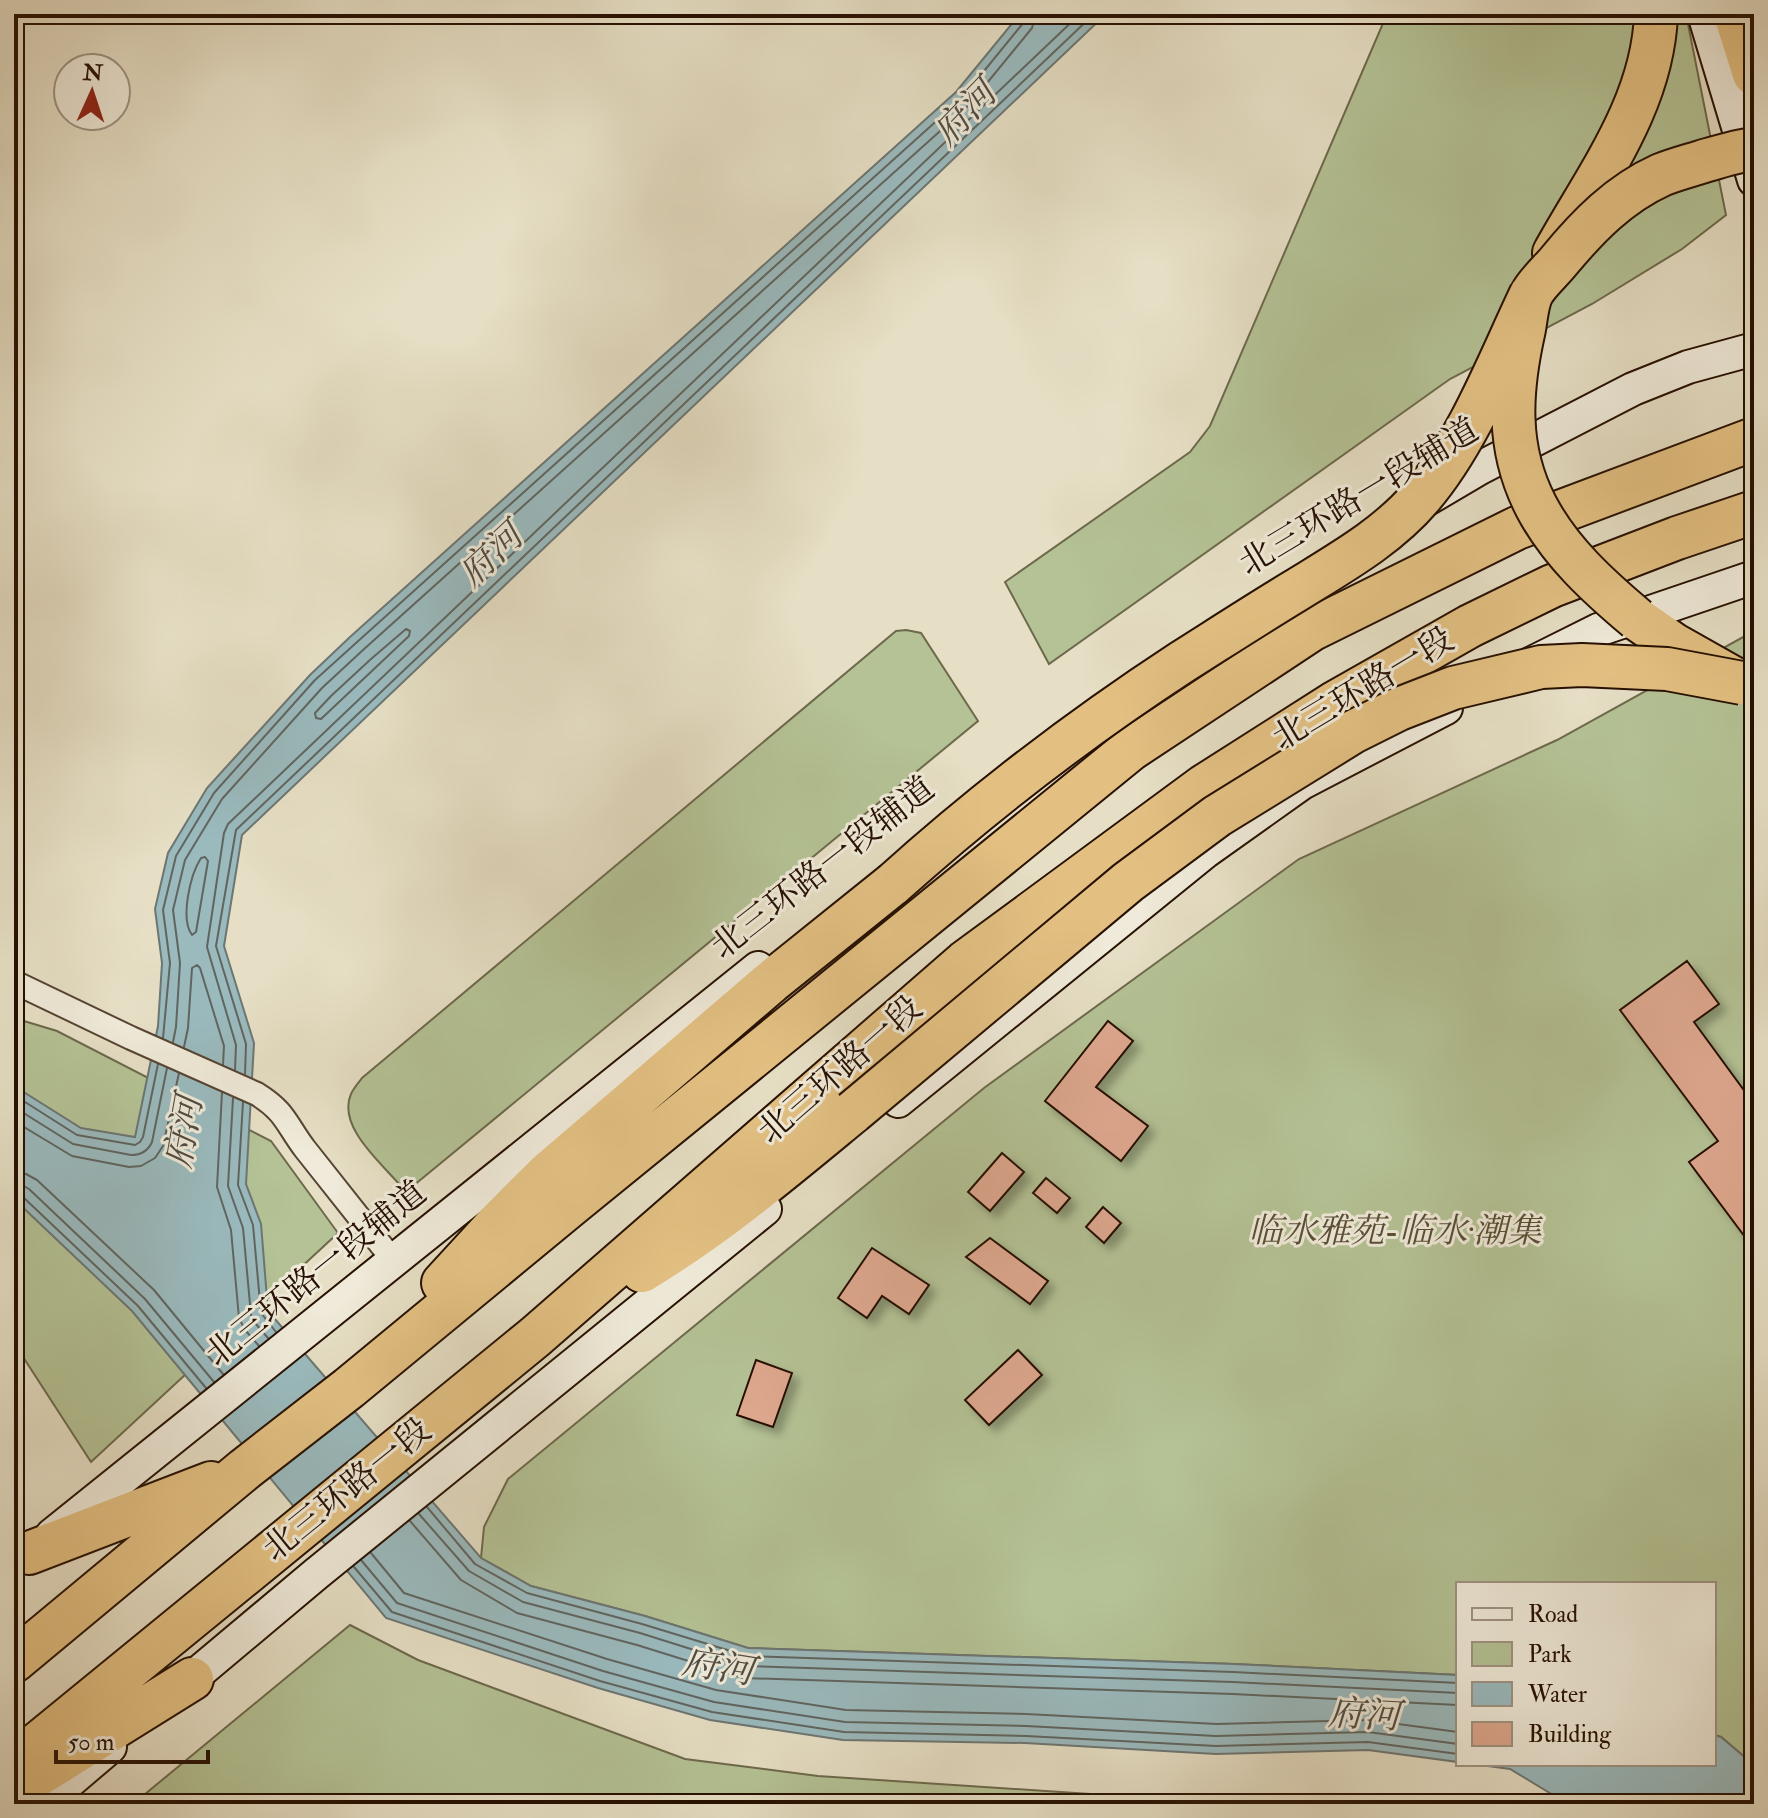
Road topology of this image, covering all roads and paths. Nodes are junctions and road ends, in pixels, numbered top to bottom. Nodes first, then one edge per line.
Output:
1 (1656, 14) edge
2 (1704, 14) edge
3 (1735, 14) edge
4 (1751, 64) edge
5 (1754, 149) edge
6 (1754, 180) edge
7 (1531, 294) junction
8 (1754, 349) edge
9 (1754, 439) edge
10 (1754, 512) edge
11 (1754, 577) edge
12 (1750, 687) edge
13 (14, 982) edge
14 (393, 1260) junction
15 (535, 1337) junction
16 (349, 1388) junction
17 (245, 1469) junction
18 (22, 1560) edge
19 (14, 1661) edge
20 (192, 1679) junction
21 (14, 1763) edge
22 (14, 1790) edge
23 (43, 1804) edge

1 - 7 highway, bridge
2 - 6 main road
3 - 4 highway
5 - 7 highway, bridge
7 - 12 highway, bridge
7 - 16 highway, bridge
8 - 14 main road, 北三环路一段辅道
9 - 16 highway, 北三环路一段
10 - 15 highway, 北三环路一段
11 - 20 main road
12 - 15 highway, bridge
13 - 14 street
14 - 18 main road, 北三环路一段辅道
15 - 21 highway, 北三环路一段
16 - 17 highway, 北三环路一段
17 - 18 highway
17 - 19 highway, 北三环路一段
20 - 22 highway
20 - 23 main road

